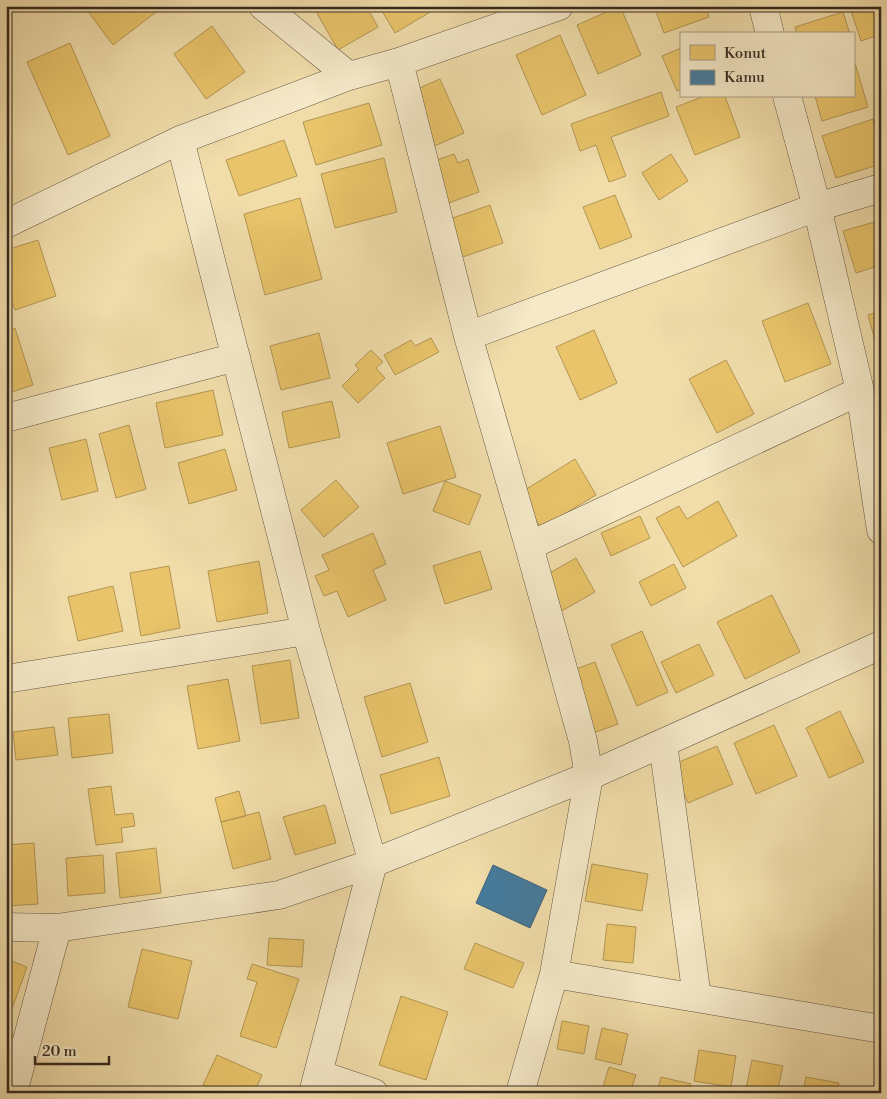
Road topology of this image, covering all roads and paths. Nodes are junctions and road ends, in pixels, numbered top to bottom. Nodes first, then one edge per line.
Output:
1 (263, 6) edge
2 (559, 6) edge
3 (763, 6) edge
4 (770, 32) edge
5 (399, 62) junction
6 (349, 76) junction
7 (788, 98) edge
8 (180, 140) junction
9 (881, 188) edge
10 (816, 207) junction
11 (6, 224) edge
12 (468, 336) junction
13 (236, 357) junction
14 (860, 392) junction
15 (6, 418) edge
16 (881, 530) edge
17 (529, 546) junction
18 (306, 631) junction
19 (881, 645) edge
20 (6, 679) edge
21 (662, 744) junction
22 (589, 776) junction
23 (373, 863) junction
24 (6, 927) edge
25 (57, 928) junction
26 (554, 974) junction
27 (697, 998) junction
28 (881, 1029) edge
29 (316, 1083) edge
30 (13, 1093) edge
31 (374, 1093) edge
32 (520, 1093) edge

1 - 6 street
2 - 5 street
3 - 4 street
5 - 6 street
5 - 12 street
6 - 8 street
7 - 10 street
8 - 11 street
8 - 13 street
9 - 10 street
10 - 12 street
10 - 14 street
12 - 17 street
13 - 15 street
13 - 18 street
14 - 16 street
14 - 17 street
17 - 22 street
18 - 20 street
18 - 23 street
19 - 21 street
21 - 22 street
21 - 27 street
22 - 23 street
22 - 26 street
23 - 25 street
23 - 29 street
24 - 25 street
25 - 30 street
26 - 27 street
26 - 32 street
27 - 28 street
29 - 31 street

